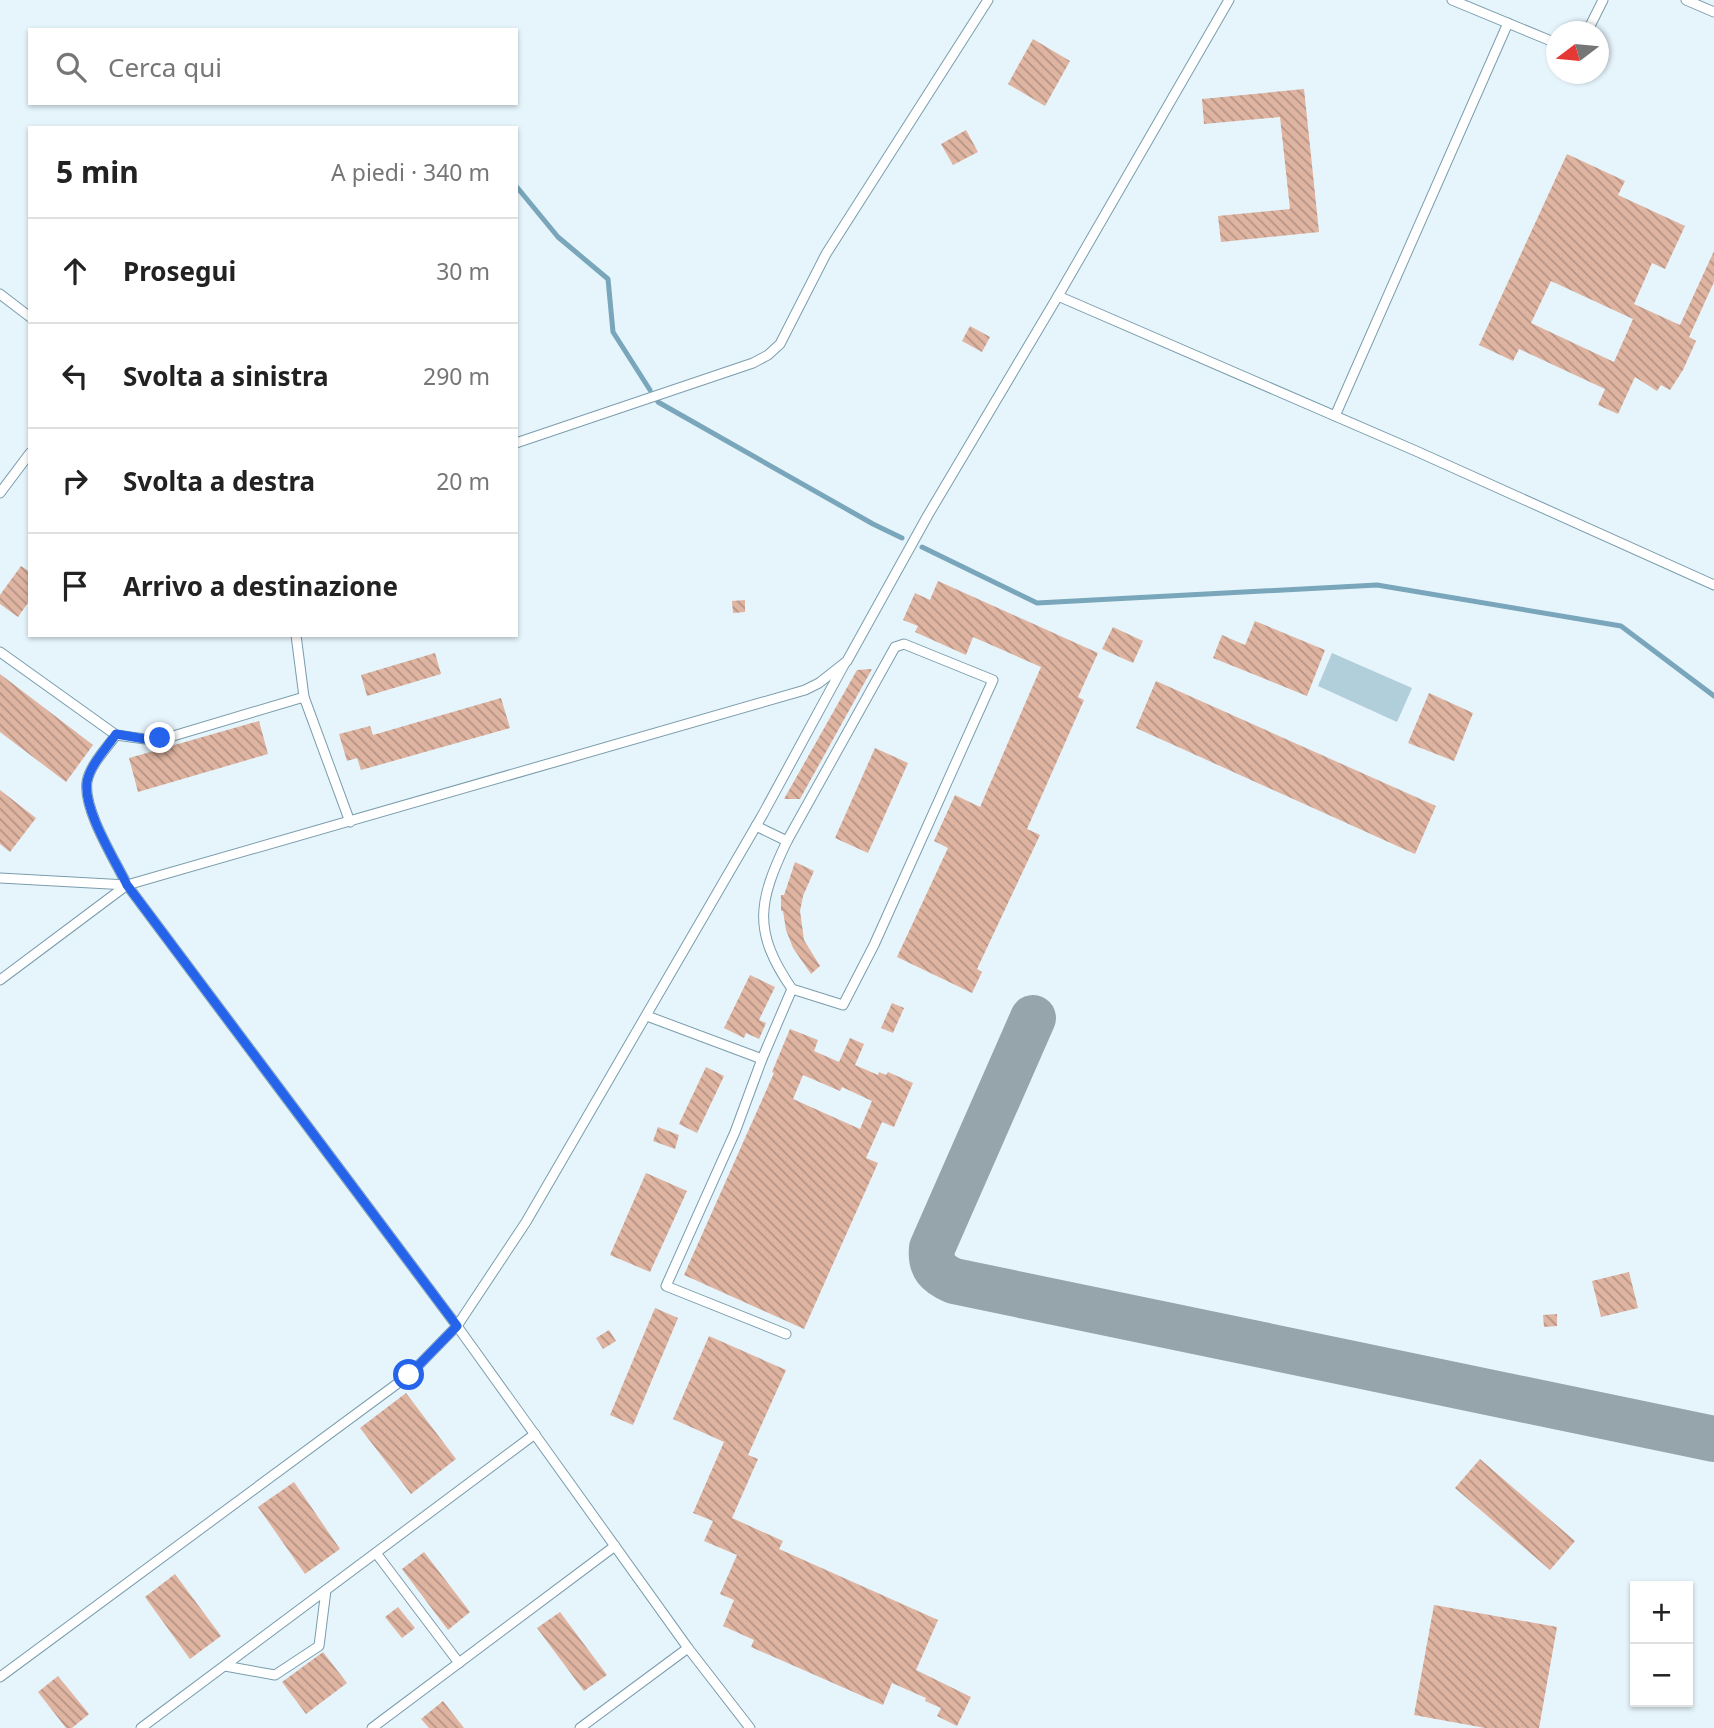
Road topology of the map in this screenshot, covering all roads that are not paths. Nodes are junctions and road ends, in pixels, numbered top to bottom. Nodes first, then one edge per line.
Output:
1 (988, 0) edge
2 (1229, 0) edge
3 (1452, 0) edge
4 (1603, 0) edge
5 (1686, 0) edge
6 (1714, 12) edge
7 (1592, 21) edge
8 (1508, 23) junction
9 (1546, 39) edge
10 (0, 293) edge
11 (1058, 296) junction
12 (28, 315) edge
13 (1335, 416) junction
14 (518, 442) edge
15 (28, 456) edge
16 (0, 493) edge
17 (1714, 585) edge
18 (296, 637) edge
19 (0, 652) edge
20 (847, 661) junction
21 (304, 697) junction
22 (116, 734) junction
23 (350, 822) junction
24 (756, 826) junction
25 (787, 841) junction
26 (0, 878) edge
27 (127, 885) junction
28 (0, 979) edge
29 (792, 989) junction
30 (647, 1016) junction
31 (762, 1059) junction
32 (457, 1326) junction
33 (786, 1334) dead end
34 (535, 1434) junction
35 (615, 1546) junction
36 (376, 1553) junction
37 (326, 1590) junction
38 (688, 1648) junction
39 (459, 1663) junction
40 (225, 1666) junction
41 (0, 1677) edge
42 (141, 1728) edge
43 (372, 1728) edge
44 (580, 1728) edge
45 (750, 1728) edge

1 - 14 lane
2 - 11 lane
3 - 8 lane
4 - 7 lane
5 - 6 lane
8 - 9 lane
8 - 13 lane
10 - 12 lane
11 - 13 lane
11 - 20 lane
13 - 17 lane
15 - 16 lane
18 - 21 lane
19 - 22 lane
20 - 23 lane
20 - 24 lane
21 - 22 lane
21 - 23 lane
22 - 27 lane
23 - 27 lane
24 - 25 lane
24 - 30 lane
25 - 29 lane
25 - 29 lane
26 - 27 lane
27 - 28 lane
27 - 32 lane
29 - 31 lane
30 - 31 lane
30 - 32 lane
31 - 33 lane
32 - 34 lane
32 - 41 lane
34 - 35 lane
34 - 36 lane
35 - 38 lane
35 - 39 lane
36 - 37 lane
36 - 39 lane
37 - 40 lane
37 - 40 lane
38 - 44 lane
38 - 45 lane
39 - 43 lane
40 - 42 lane

